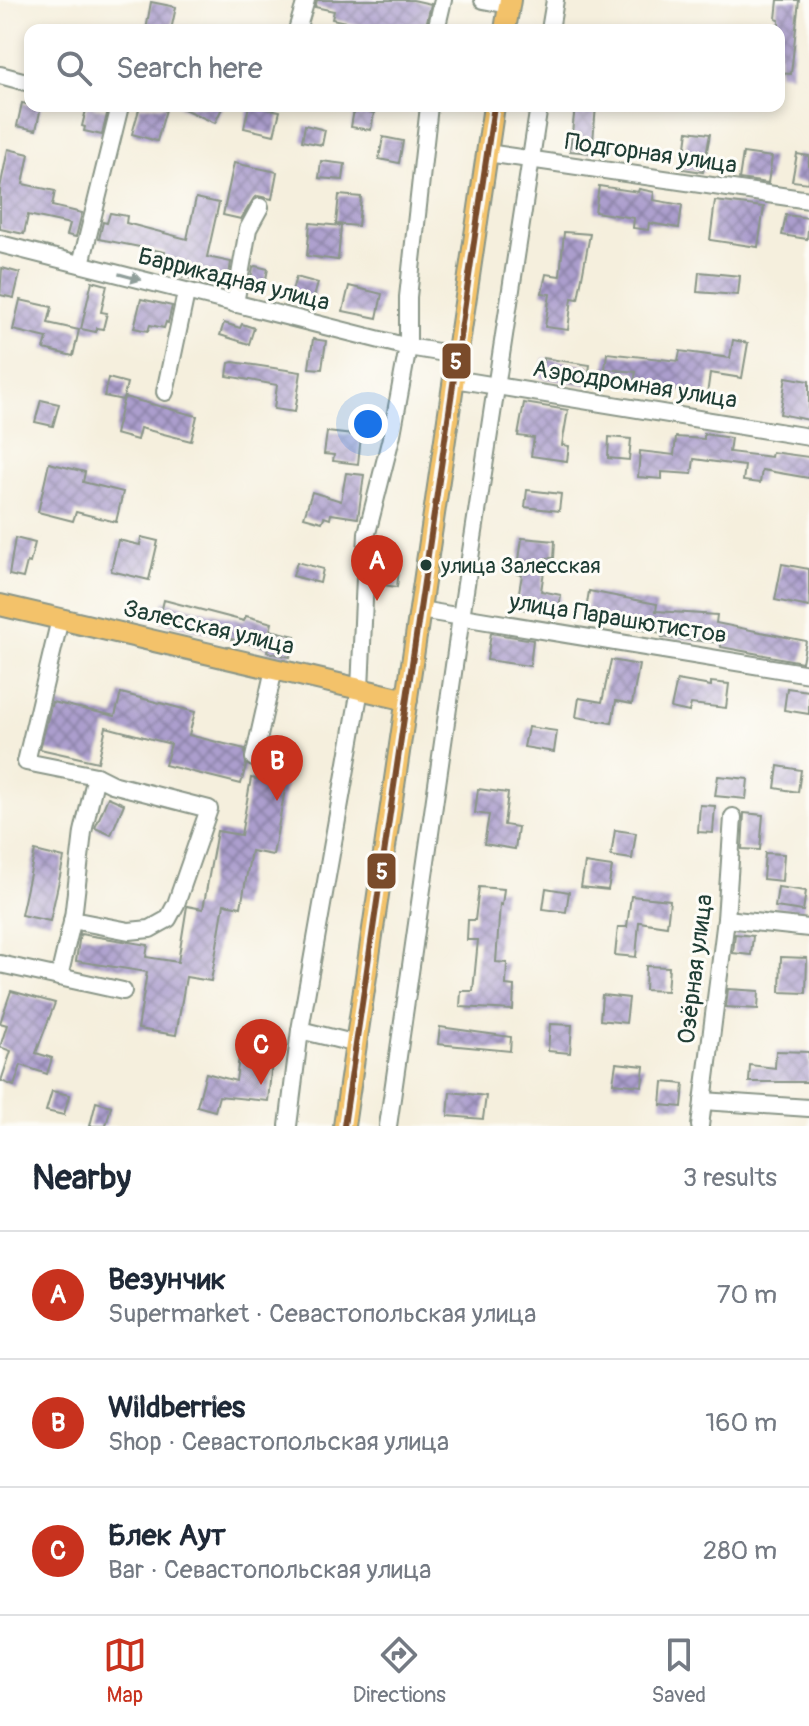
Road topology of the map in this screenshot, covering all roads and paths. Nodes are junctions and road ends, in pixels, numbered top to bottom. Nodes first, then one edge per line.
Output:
1 (306, 0) edge
2 (443, 0) edge
3 (483, 0) edge
4 (555, 0) edge
5 (509, 3) edge
6 (299, 24) edge
7 (437, 24) edge
8 (506, 24) edge
9 (551, 24) edge
10 (0, 75) edge
11 (24, 81) edge
12 (119, 112) edge
13 (428, 112) edge
14 (493, 112) edge
15 (538, 112) edge
16 (487, 153) junction
17 (531, 160) junction
18 (809, 200) edge
19 (260, 207) dead end
20 (0, 244) edge
21 (81, 264) junction
22 (186, 293) junction
23 (235, 304) junction
24 (408, 347) junction
25 (457, 355) junction
26 (454, 379) junction
27 (497, 386) junction
28 (165, 392) dead end
29 (809, 437) edge
30 (0, 605) edge
31 (420, 610) junction
32 (461, 617) junction
33 (60, 619) junction
34 (274, 669) junction
35 (809, 674) edge
36 (360, 689) junction
37 (407, 700) junction
38 (273, 765) dead end
39 (96, 776) junction
40 (733, 817) dead end
41 (726, 919) junction
42 (72, 920) junction
43 (809, 928) edge
44 (0, 964) edge
45 (59, 977) junction
46 (123, 991) dead end
47 (300, 1030) junction
48 (357, 1044) junction
49 (703, 1101) junction
50 (809, 1108) edge
51 (288, 1126) edge
52 (344, 1126) edge
53 (388, 1126) edge
54 (700, 1126) edge

1 - 6 street
2 - 7 street
3 - 5 street
4 - 9 street
5 - 8 main road
10 - 11 street
12 - 21 street
13 - 24 street
14 - 16 main road
15 - 17 street
16 - 17 street, Подгорная улица
16 - 25 main road
17 - 18 street, Подгорная улица
17 - 27 street
19 - 23 street
20 - 21 street, Баррикадная улица
21 -> 22 street, Баррикадная улица
22 - 23 street, Баррикадная улица
22 - 28 street
23 - 24 street, Баррикадная улица
24 - 25 street, Баррикадная улица
24 - 36 street
25 - 26 main road
26 - 27 street, Аэродромная улица
26 - 31 main road
27 - 29 street, Аэродромная улица
27 - 32 street
30 - 33 main road, Залесская улица
31 - 32 street, улица Парашютистов
31 - 37 main road
32 - 35 street, улица Парашютистов
32 - 53 street
33 - 34 main road, Залесская улица
33 - 39 street
34 - 36 main road, Залесская улица
34 - 38 street
36 - 37 main road, Залесская улица
36 - 47 street
37 - 48 main road
39 - 42 street
39 - 42 street
40 - 41 street, Озёрная улица
41 - 43 street
41 - 49 street, Озёрная улица
42 - 45 street
44 - 45 street
45 - 46 street
47 - 48 street
47 - 51 street
48 - 52 main road
49 - 50 street
49 - 54 street, Озёрная улица

